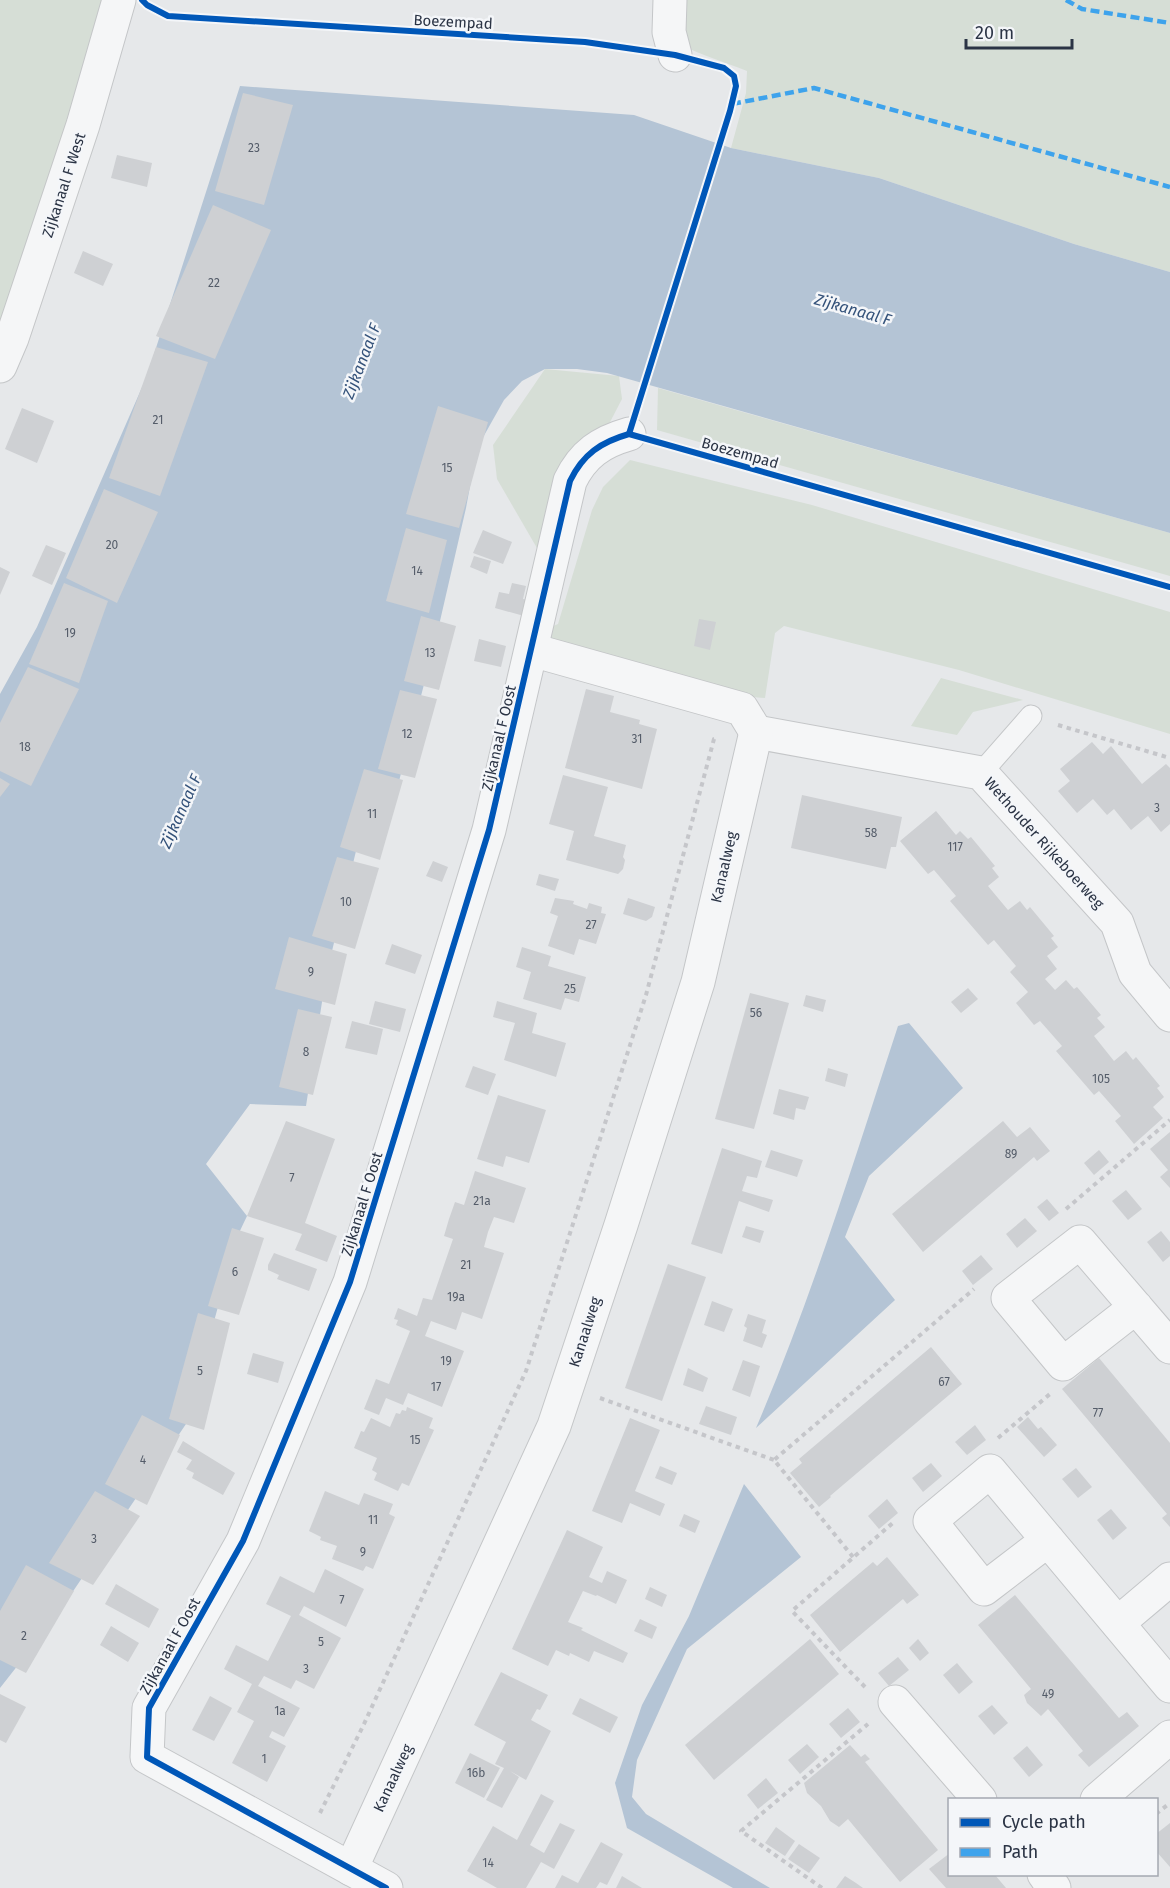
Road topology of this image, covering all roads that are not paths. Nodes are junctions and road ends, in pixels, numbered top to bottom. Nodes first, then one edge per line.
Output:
1 (119, 0) edge
2 (670, 0) edge
3 (675, 55) dead end
4 (0, 366) edge
5 (629, 434) dead end
6 (532, 650) junction
7 (1031, 716) road end
8 (756, 732) junction
9 (981, 773) junction
10 (1170, 1015) edge
11 (1136, 1307) junction
12 (1170, 1347) edge
13 (1048, 1540) junction
14 (1170, 1579) edge
15 (1118, 1623) junction
16 (1170, 1686) edge
17 (881, 1704) road end
18 (1170, 1737) edge
19 (978, 1798) edge
20 (1099, 1798) edge
21 (351, 1869) junction
22 (1045, 1876) edge
23 (386, 1888) edge
24 (1054, 1888) edge

1 - 4 street, Zijkanaal F West
2 - 3 street
5 - 6 street, Zijkanaal F Oost
6 - 8 street
6 - 21 street, Zijkanaal F Oost
7 - 9 lane
8 - 9 street, Wethouder Rijkeboerweg
8 - 21 street, Kanaalweg
9 - 10 street, Wethouder Rijkeboerweg
11 - 11 street
11 - 12 street
13 - 13 street
13 - 15 street
14 - 15 street
15 - 16 street
17 - 19 street
18 - 20 street
21 - 23 street
22 - 24 street

